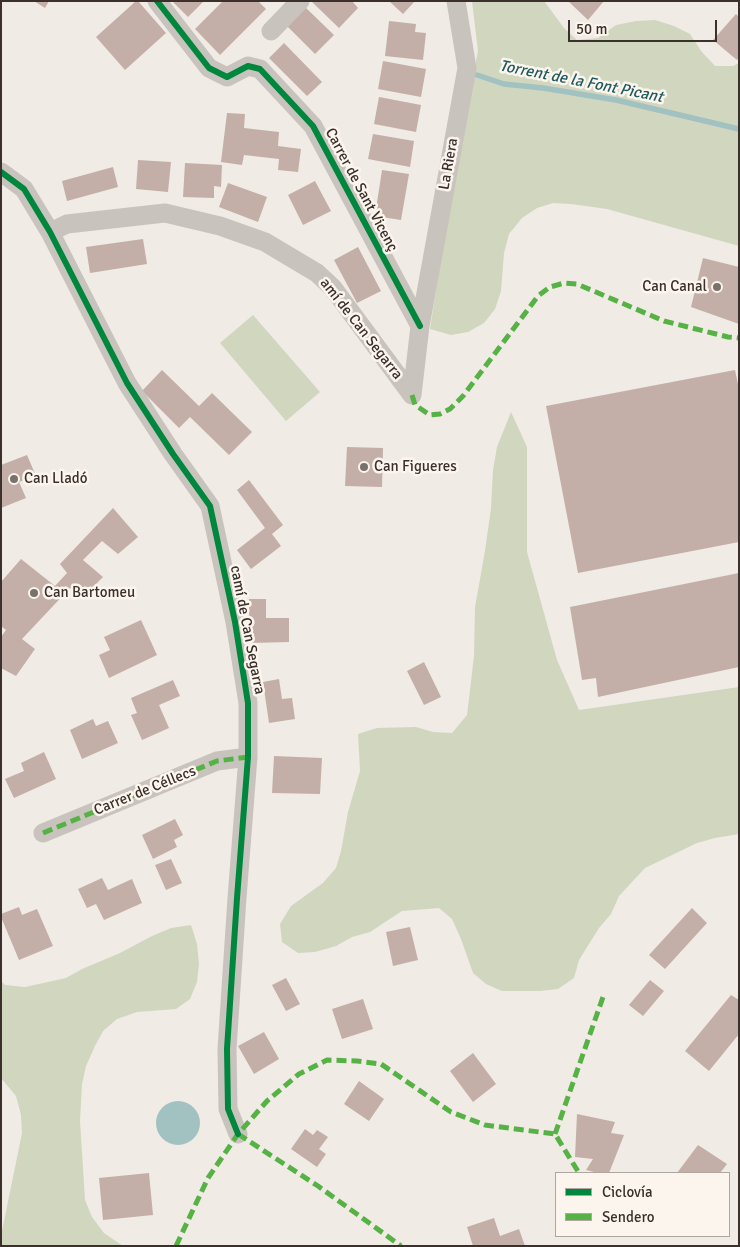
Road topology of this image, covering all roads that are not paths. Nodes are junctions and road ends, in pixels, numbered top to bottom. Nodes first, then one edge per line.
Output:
1 (157, 1) edge
2 (300, 1) edge
3 (456, 1) edge
4 (270, 31) dead end
5 (1, 172) edge
6 (50, 232) junction
7 (420, 326) junction
8 (412, 395) joint
9 (248, 758) junction
10 (43, 833) dead end
11 (238, 1134) dead end

1 - 7 street, Carrer de Sant Vicenç
2 - 4 street
3 - 7 street, La Riera
5 - 6 street, camí de Can Segarra
6 - 8 street, amí de Can Segarra
6 - 9 street, camí de Can Segarra
7 - 8 street, La Riera
9 - 10 street, Carrer de Céllecs
9 - 11 street, camí de Can Segarra

